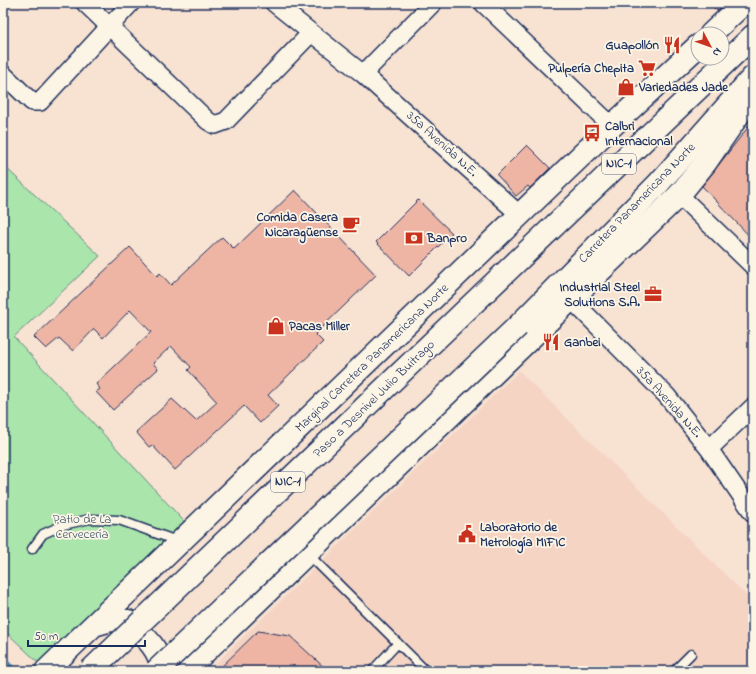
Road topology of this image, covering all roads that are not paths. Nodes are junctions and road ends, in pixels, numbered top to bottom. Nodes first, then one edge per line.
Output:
1 (85, 3) edge
2 (131, 3) edge
3 (274, 3) edge
4 (433, 3) edge
5 (483, 3) edge
6 (744, 3) edge
7 (110, 26) junction
8 (720, 26) edge
9 (311, 33) junction
10 (753, 36) edge
11 (690, 53) edge
12 (3, 74) edge
13 (363, 74) junction
14 (753, 77) edge
15 (753, 94) edge
16 (612, 126) junction
17 (679, 195) junction
18 (520, 215) junction
19 (753, 266) edge
20 (572, 300) junction
21 (753, 407) edge
22 (710, 449) junction
23 (753, 513) edge
24 (180, 542) junction
25 (32, 549) dead end
26 (308, 553) junction
27 (133, 587) junction
28 (128, 621) junction
29 (94, 625) junction
30 (398, 643) junction
31 (691, 654) dead end
32 (46, 671) edge
33 (90, 671) edge
34 (156, 671) edge
35 (162, 671) edge
36 (185, 671) edge
37 (372, 671) edge
38 (426, 671) edge
39 (674, 671) edge

1 - 7 street
2 - 7 street
3 - 9 street, 35a Avenida N.E.
4 - 13 street
5 - 16 street
6 - 8 main road
7 - 9 street
7 - 12 street
9 - 13 street, 35a Avenida N.E.
10 - 33 main road, Paso a Desnivel Julio Buitrago / NIC-1, bridge
11 - 16 main road, Marginal Carretera Panamericana Norte
13 - 18 street, 35a Avenida N.E.
14 - 34 main road, Carretera Panamericana Norte, bridge
15 - 17 main road
16 - 18 main road, Marginal Carretera Panamericana Norte
17 - 19 street
17 - 20 main road
18 - 24 main road, Marginal Carretera Panamericana Norte
20 - 22 street, 35a Avenida N.E.
20 - 26 main road
21 - 22 street
22 - 23 street, 35a Avenida N.E.
24 - 25 lane
24 - 27 main road, Marginal Carretera Panamericana Norte
26 - 30 lane
26 - 36 main road
27 - 28 main road
27 - 29 main road, Marginal Carretera Panamericana Norte
28 - 29 main road
28 - 35 main road
29 - 32 main road, Marginal Carretera Panamericana Norte
30 - 37 lane
30 - 38 lane
31 - 39 lane

